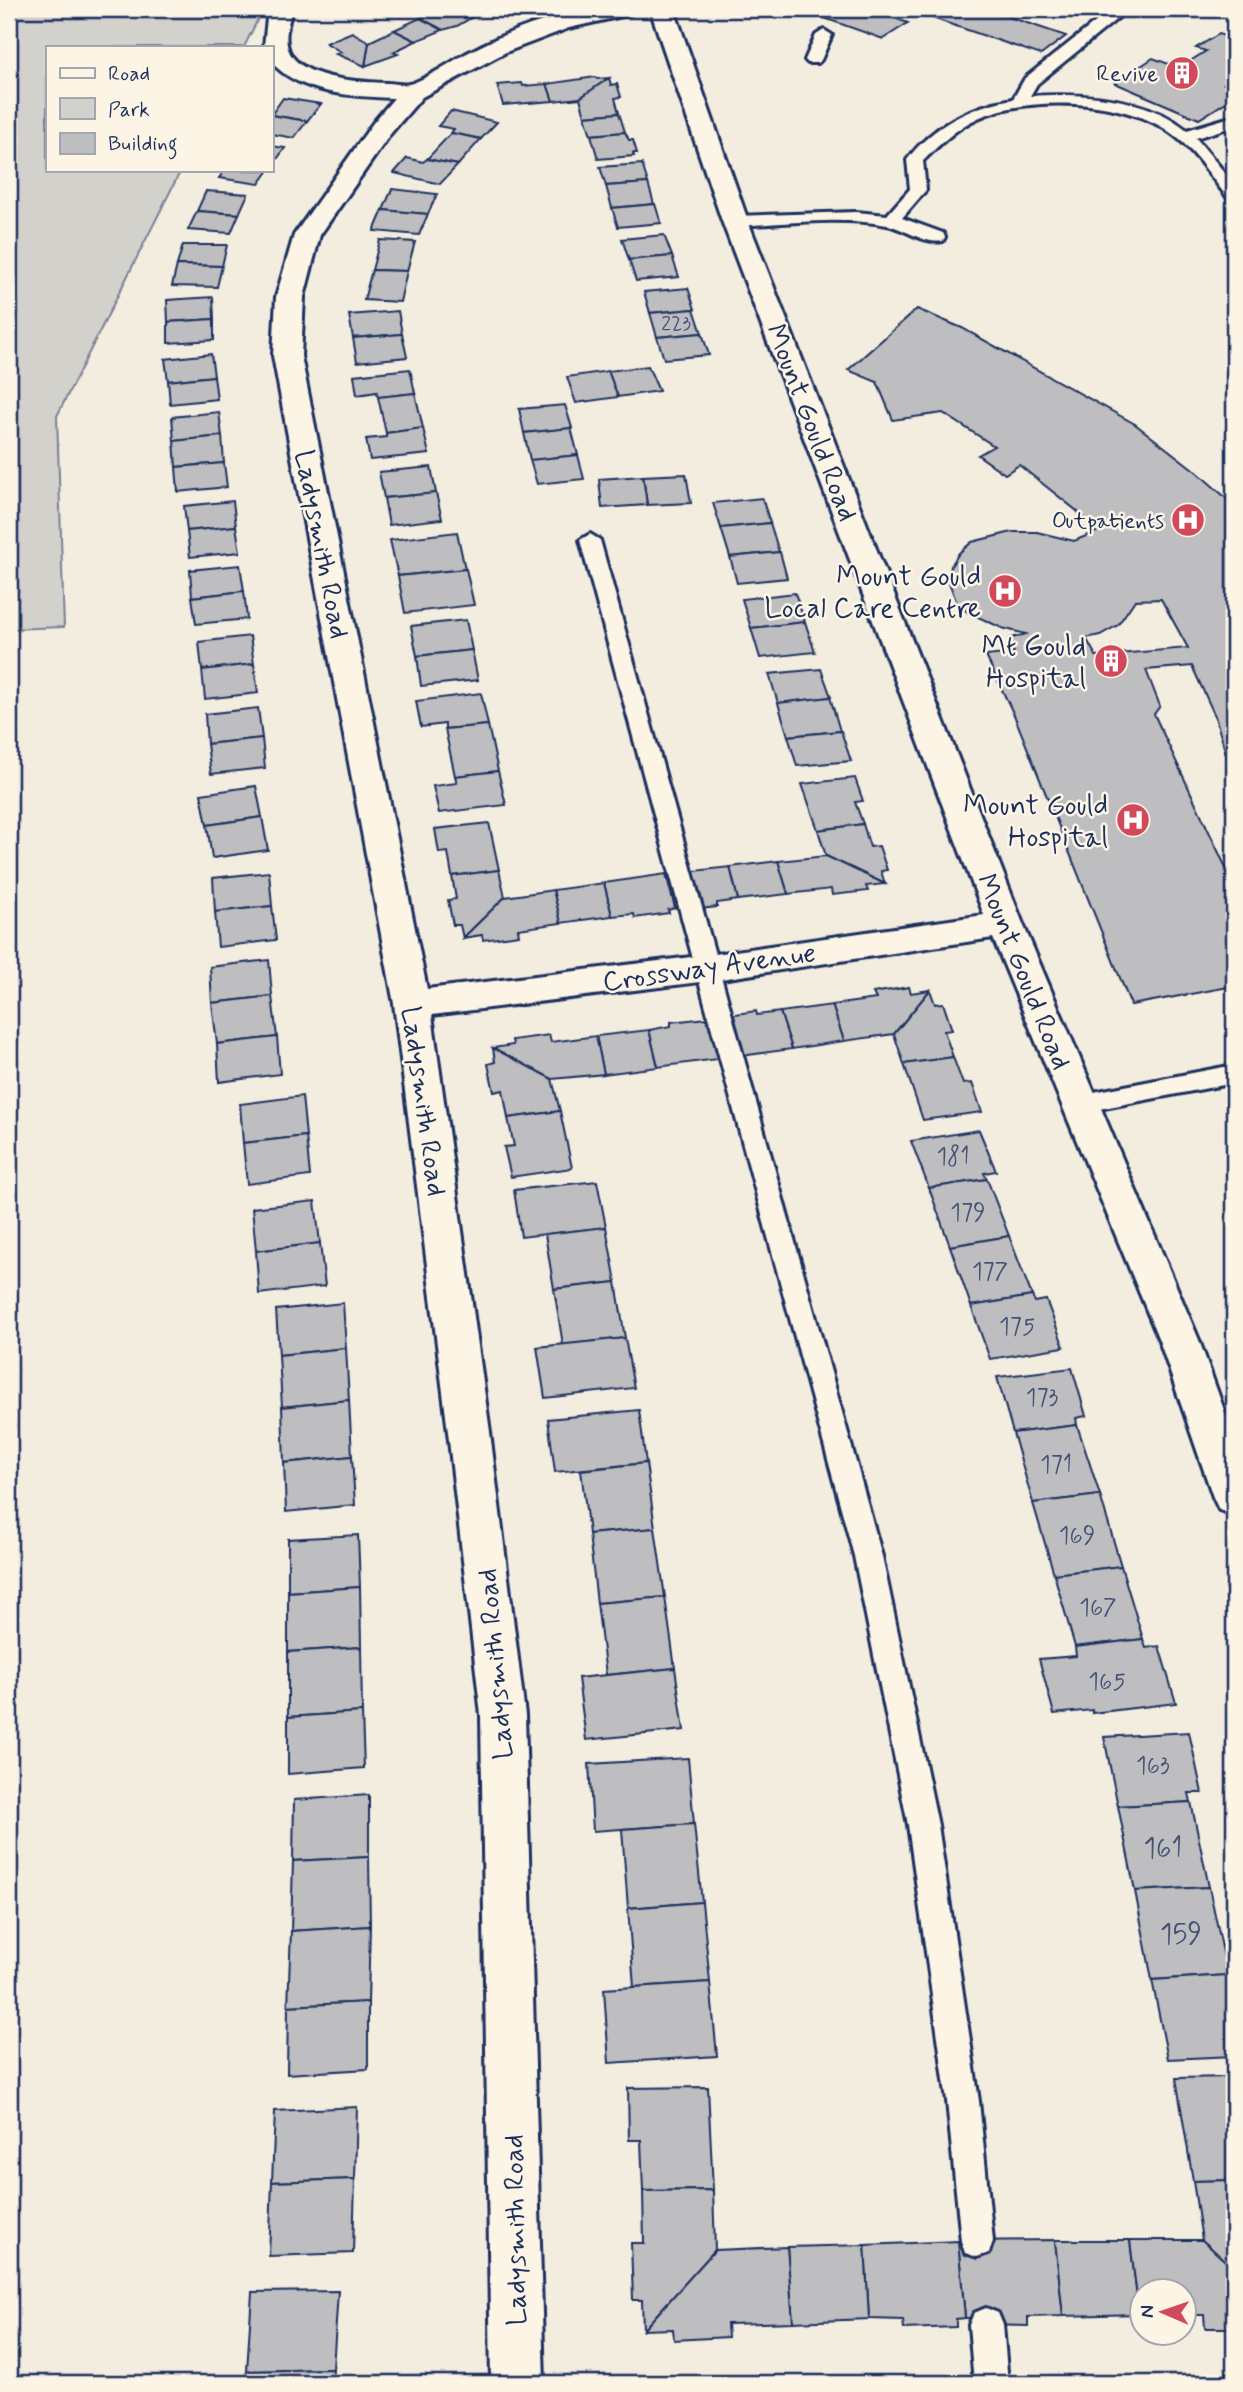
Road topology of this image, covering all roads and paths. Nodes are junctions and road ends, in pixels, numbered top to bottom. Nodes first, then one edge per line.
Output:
1 (280, 9) edge
2 (624, 9) edge
3 (662, 9) edge
4 (1121, 9) edge
5 (824, 35) dead end
6 (813, 60) dead end
7 (413, 92) junction
8 (1019, 102) junction
9 (1234, 121) edge
10 (1184, 136) junction
11 (1234, 194) edge
12 (891, 220) junction
13 (735, 221) junction
14 (937, 237) dead end
15 (590, 540) dead end
16 (1005, 923) junction
17 (708, 968) junction
18 (412, 1004) junction
19 (1234, 1074) edge
20 (1078, 1104) junction
21 (1234, 1497) edge
22 (977, 2241) dead end
23 (986, 2325) dead end
24 (518, 2383) edge
25 (991, 2383) edge

1 - 7 street
2 - 7 street, Ladysmith Road
3 - 13 street, Mount Gould Road
4 - 8 lane
5 - 6 lane
7 - 18 street, Ladysmith Road
8 - 10 lane
8 - 12 lane
9 - 10 lane
10 - 11 lane
12 - 13 lane
12 - 14 lane
13 - 16 street, Mount Gould Road
15 - 17 lane
16 - 17 street, Crossway Avenue
16 - 20 street, Mount Gould Road
17 - 18 street, Crossway Avenue
17 - 22 lane
18 - 24 street, Ladysmith Road
19 - 20 lane
20 - 21 street, Mount Gould Road
23 - 25 lane

